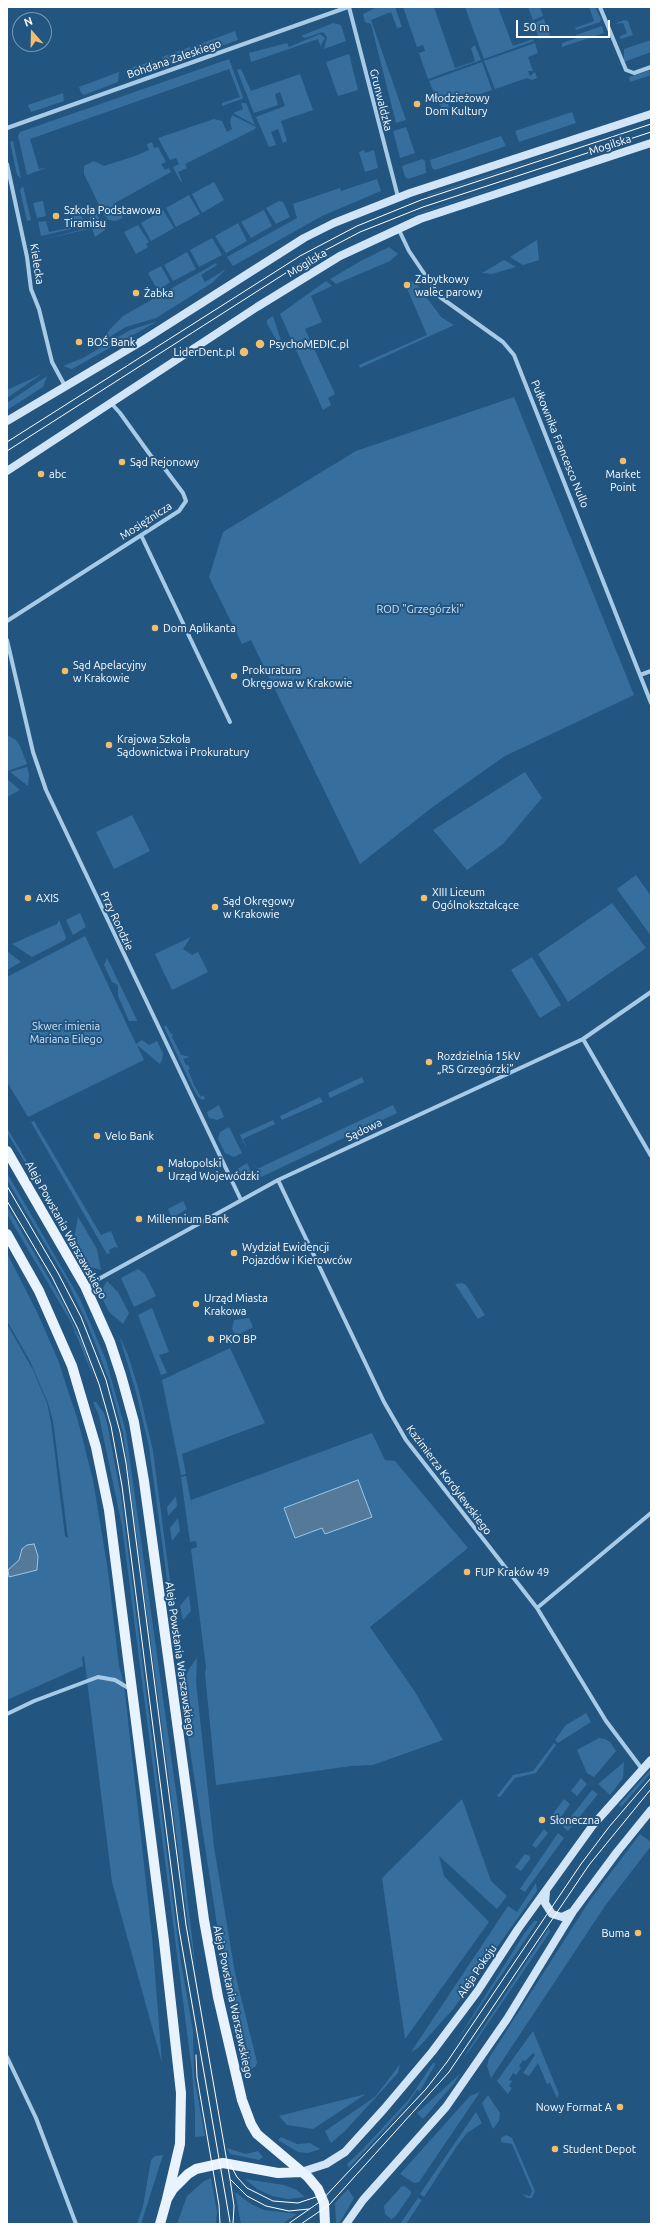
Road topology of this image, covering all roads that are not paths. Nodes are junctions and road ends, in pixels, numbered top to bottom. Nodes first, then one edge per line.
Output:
1 (348, 7) edge
2 (600, 7) edge
3 (651, 67) edge
4 (651, 114) edge
5 (7, 128) edge
6 (651, 142) edge
7 (7, 164) edge
8 (398, 197) junction
9 (398, 228) junction
10 (65, 386) junction
11 (111, 403) junction
12 (7, 421) edge
13 (7, 470) edge
14 (141, 535) junction
15 (7, 621) edge
16 (7, 640) edge
17 (651, 670) edge
18 (640, 675) junction
19 (651, 703) edge
20 (230, 722) dead end
21 (651, 992) edge
22 (583, 1039) junction
23 (7, 1151) edge
24 (651, 1156) edge
25 (278, 1180) junction
26 (241, 1200) junction
27 (7, 1234) edge
28 (85, 1286) junction
29 (651, 1513) edge
30 (537, 1608) junction
31 (132, 1691) junction
32 (7, 1714) edge
33 (651, 1760) edge
34 (642, 1769) junction
35 (651, 1810) edge
36 (547, 1890) junction
37 (574, 1910) junction
38 (7, 2057) edge
39 (301, 2172) junction
40 (167, 2199) junction
41 (76, 2224) edge
42 (160, 2224) edge
43 (326, 2224) edge
44 (346, 2224) edge

1 - 5 street, Bohdana Zaleskiego
1 - 8 street, Grunwaldzka
2 - 3 street
4 - 8 main road, Mogilska
6 - 9 main road, Mogilska
7 - 10 street, Kielecka
8 - 10 main road, Mogilska
9 - 11 main road, Mogilska
9 - 18 street, Pułkownika Francesco Nullo
10 - 12 main road, Mogilska
11 - 13 main road, Mogilska
11 - 14 street, Mosiężnicza
14 - 15 street, Mosiężnicza
14 - 20 street
16 - 26 street, Przy Rondzie
17 - 18 street
18 - 19 street, Pułkownika Francesco Nullo
21 - 22 street, Sądowa
22 - 24 street
22 - 25 street, Sądowa
23 - 28 main road, Aleja Powstania Warszawskiego
25 - 26 street, Sądowa
25 - 30 street, Kazimierza Kordylewskiego
26 - 28 street, Sądowa
27 - 31 main road
28 - 39 main road, Aleja Powstania Warszawskiego
29 - 30 street
30 - 34 street, Kazimierza Kordylewskiego
31 - 32 street
31 - 40 main road
33 - 34 main road, Aleja Pokoju
34 - 36 main road, Aleja Pokoju
35 - 37 main road
36 - 37 main road
36 - 39 main road, Aleja Pokoju
37 - 44 main road
38 - 41 street
39 - 40 main road
39 - 43 main road, Aleja Powstania Warszawskiego
40 - 42 main road

